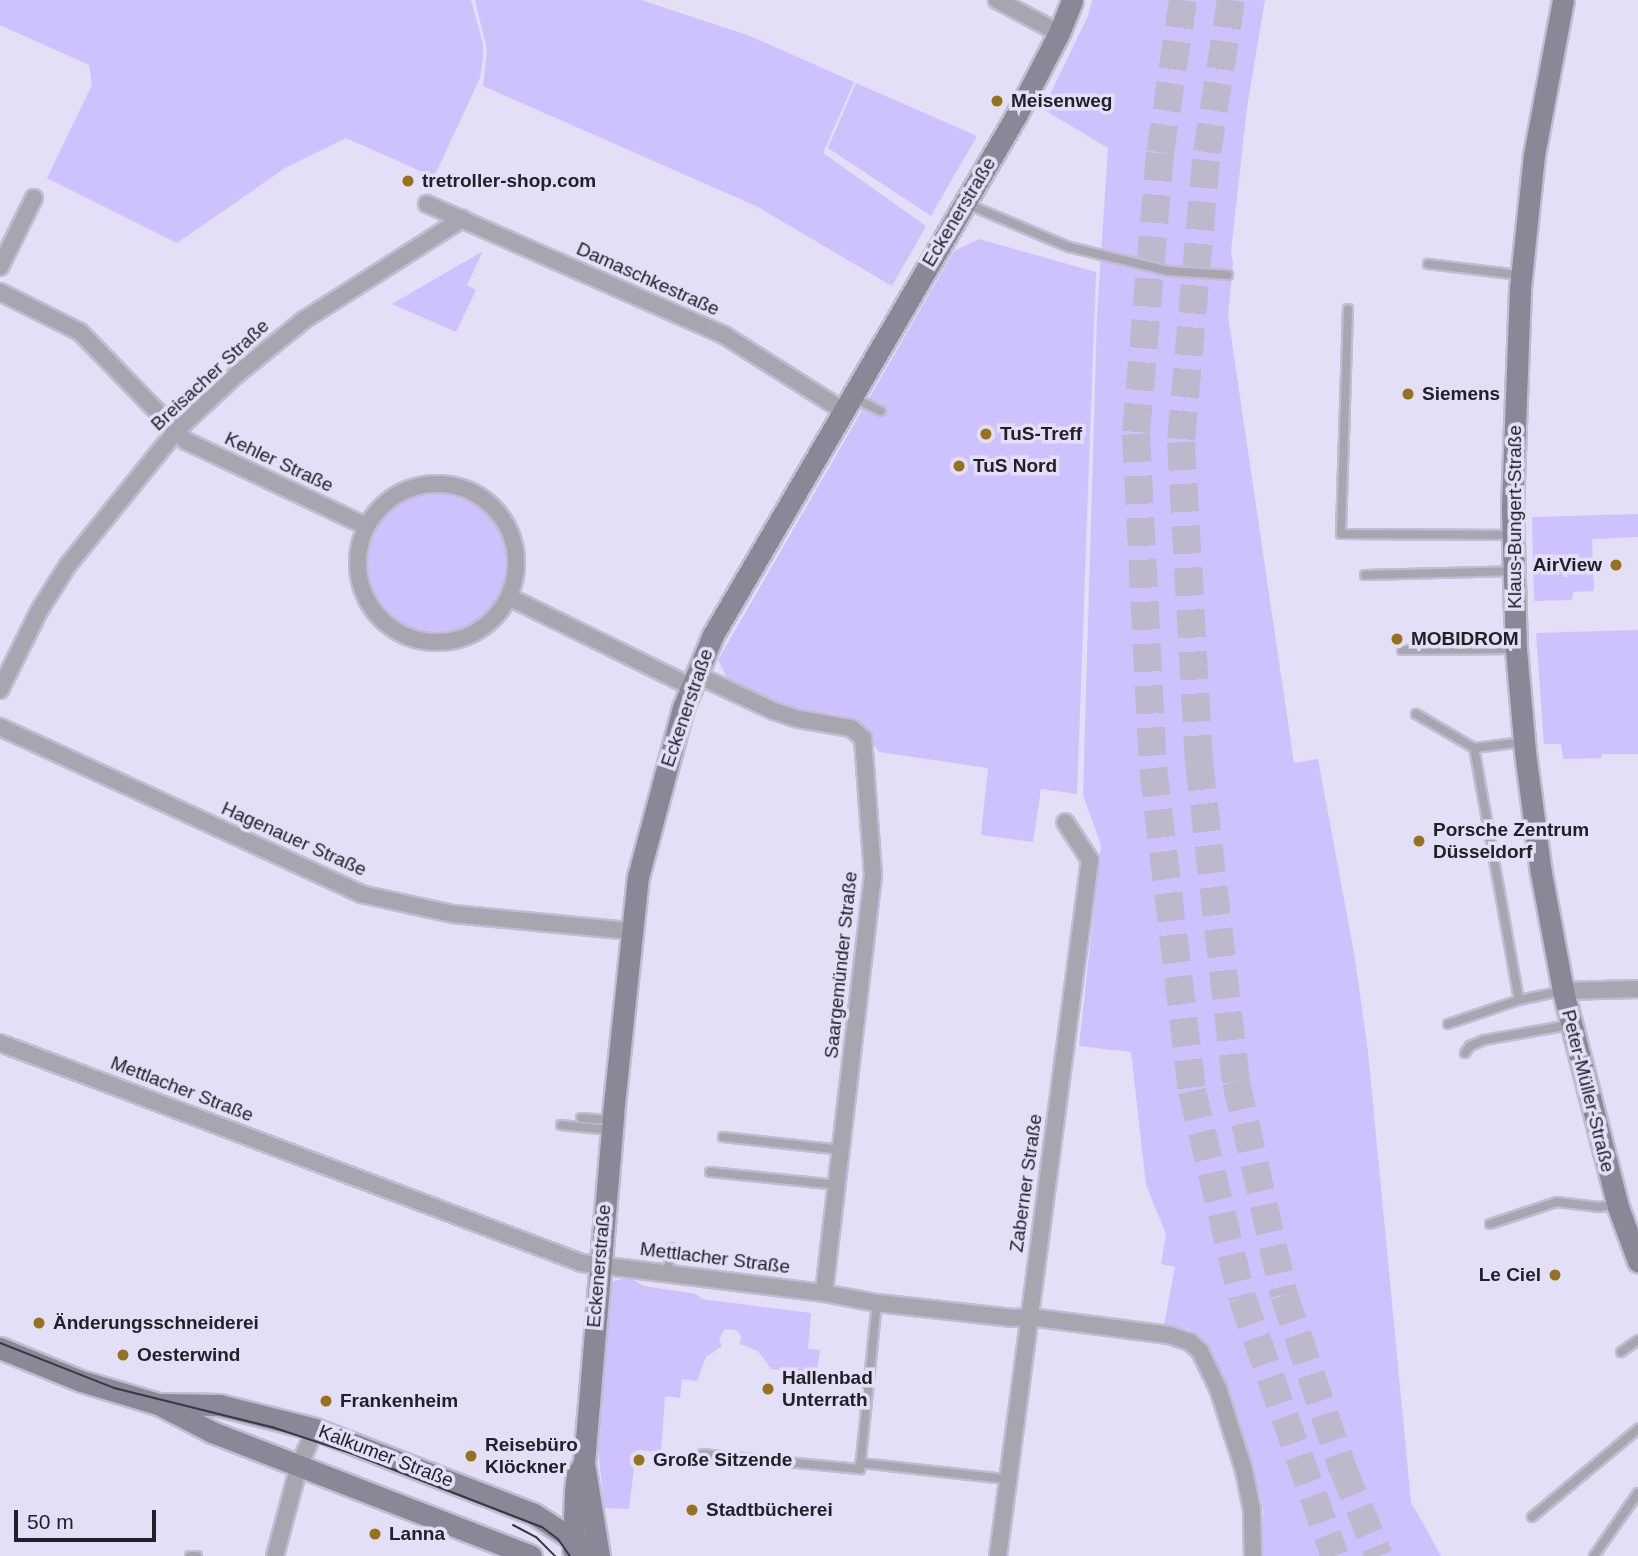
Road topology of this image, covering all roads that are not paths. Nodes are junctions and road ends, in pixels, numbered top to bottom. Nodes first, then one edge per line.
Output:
1 (997, 0) edge
2 (1072, 0) edge
3 (1563, 0) edge
4 (1059, 33) junction
5 (34, 198) dead end
6 (428, 204) dead end
7 (965, 204) junction
8 (462, 219) junction
9 (1428, 264) dead end
10 (0, 267) edge
11 (1228, 275) dead end
12 (1522, 275) junction
13 (0, 292) edge
14 (1348, 309) dead end
15 (846, 403) junction
16 (881, 411) dead end
17 (177, 430) junction
18 (366, 526) junction
19 (1513, 535) junction
20 (1513, 571) junction
21 (1365, 575) dead end
22 (509, 597) junction
23 (1516, 649) junction
24 (1402, 650) dead end
25 (693, 680) junction
26 (0, 690) edge
27 (1416, 714) dead end
28 (0, 727) edge
29 (1524, 742) junction
30 (1474, 748) junction
31 (1065, 822) dead end
32 (631, 931) junction
33 (1638, 989) edge
34 (1563, 991) junction
35 (1519, 1000) junction
36 (1448, 1024) dead end
37 (1570, 1025) junction
38 (0, 1043) edge
39 (1465, 1053) dead end
40 (582, 1118) dead end
41 (561, 1125) dead end
42 (612, 1125) junction
43 (723, 1137) dead end
44 (842, 1150) junction
45 (710, 1172) dead end
46 (838, 1185) junction
47 (1617, 1203) junction
48 (1490, 1224) dead end
49 (671, 1248) dead end
50 (1638, 1261) edge
51 (598, 1264) junction
52 (668, 1272) junction
53 (824, 1293) junction
54 (877, 1303) junction
55 (1030, 1317) junction
56 (1638, 1340) edge
57 (0, 1348) edge
58 (1621, 1352) dead end
59 (158, 1404) junction
60 (315, 1429) junction
61 (1638, 1429) edge
62 (703, 1454) dead end
63 (584, 1463) junction
64 (860, 1463) junction
65 (299, 1466) junction
66 (1006, 1479) junction
67 (1638, 1493) edge
68 (573, 1508) junction
69 (534, 1514) junction
70 (1532, 1517) dead end
71 (573, 1548) edge
72 (190, 1556) edge
73 (197, 1556) edge
74 (275, 1556) edge
75 (531, 1556) edge
76 (599, 1556) edge
77 (998, 1556) edge
78 (1253, 1556) edge
79 (1594, 1556) edge

1 - 4 street
2 - 4 street, Eckenerstraße
3 - 12 street, Klaus-Bungert-Straße
4 - 7 street, Eckenerstraße
5 - 10 street
6 - 8 street, Damaschkestraße
7 - 11 lane
7 - 15 street, Eckenerstraße
8 - 15 street, Damaschkestraße
8 - 17 street, Breisacher Straße
9 - 12 lane
12 - 19 street, Klaus-Bungert-Straße
13 - 17 street, Kehler Straße
14 - 19 lane
15 - 16 lane
15 - 25 street, Eckenerstraße
17 - 18 street, Kehler Straße
17 - 26 street, Breisacher Straße
18 - 22 street
18 - 22 street
19 - 20 street, Klaus-Bungert-Straße
20 - 21 lane
20 - 23 street, Klaus-Bungert-Straße
22 - 25 street
23 - 24 lane
23 - 29 street, Klaus-Bungert-Straße
25 - 32 street, Eckenerstraße
25 - 44 street, Saargemünder Straße
27 - 30 lane
28 - 32 street, Hagenauer Straße
29 - 30 lane
29 - 34 street, Klaus-Bungert-Straße
30 - 35 lane
31 - 55 street, Zaberner Straße
32 - 42 street, Eckenerstraße
33 - 34 street, Peter-Müller-Straße
34 - 35 lane
34 - 37 street, Peter-Müller-Straße
35 - 36 lane
37 - 39 lane
37 - 47 street, Peter-Müller-Straße
38 - 51 street, Mettlacher Straße
40 - 42 lane
41 - 42 lane
42 - 51 street, Eckenerstraße
43 - 44 lane
44 - 46 street, Saargemünder Straße
45 - 46 lane
46 - 53 street, Saargemünder Straße
47 - 48 lane
47 - 50 street, Peter-Müller-Straße
49 - 52 lane
51 - 52 street, Mettlacher Straße
51 - 63 street, Eckenerstraße
52 - 53 street, Mettlacher Straße
53 - 54 street, Mettlacher Straße
54 - 55 street, Mettlacher Straße
54 - 64 lane
55 - 66 street, Zaberner Straße
55 - 78 street, Mettlacher Straße
56 - 58 lane
57 - 59 street, Kalkumer Straße
59 - 60 street, Kalkumer Straße
59 - 65 street, Kalkumer Straße
60 - 65 street
60 - 69 street, Kalkumer Straße
61 - 70 lane
62 - 64 lane
63 - 68 street, Eckenerstraße
63 - 76 street, Eckenerstraße
64 - 66 lane
65 - 74 street
65 - 75 street, Kalkumer Straße
66 - 77 street, Zaberner Straße
67 - 79 lane
68 - 69 street
68 - 71 street, Eckenerstraße
69 - 71 street, Kalkumer Straße
71 - 76 street, Kalkumer Straße
72 - 73 lane

